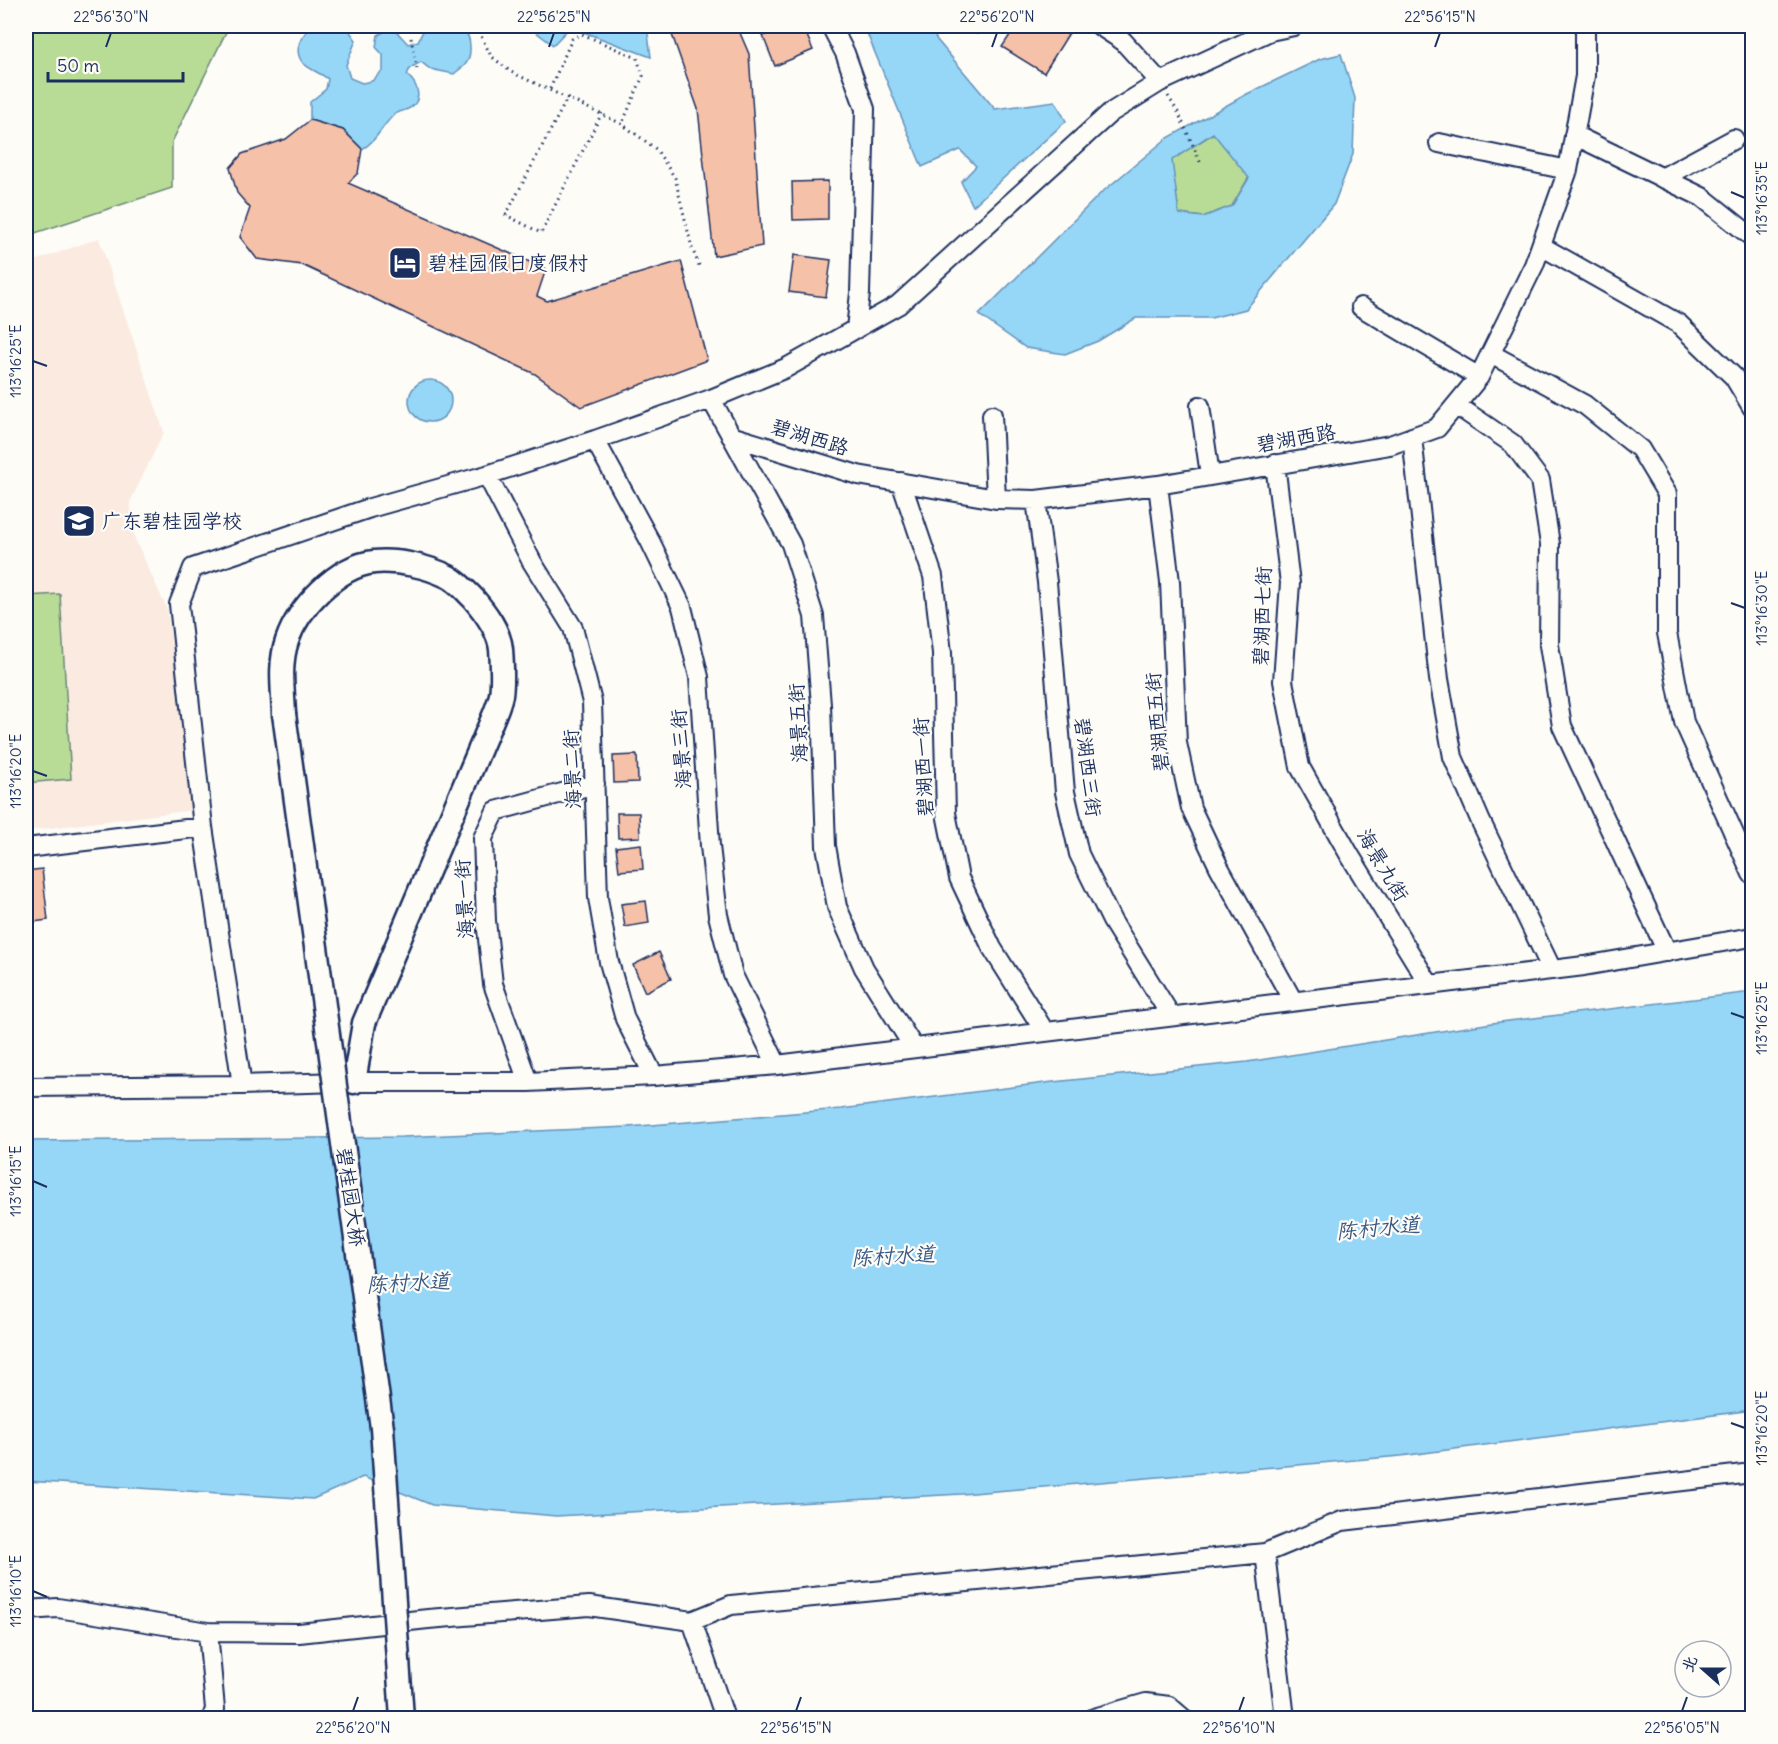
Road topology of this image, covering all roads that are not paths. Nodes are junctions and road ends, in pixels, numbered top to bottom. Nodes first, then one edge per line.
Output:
1 (831, 26) edge
2 (1100, 26) edge
3 (1294, 26) edge
4 (1585, 26) edge
5 (1160, 82) junction
6 (1574, 135) junction
7 (1734, 139) dead end
8 (1439, 143) dead end
9 (1568, 171) junction
10 (1662, 178) junction
11 (1752, 237) edge
12 (1541, 246) junction
13 (1361, 307) dead end
14 (856, 329) junction
15 (1491, 354) junction
16 (1479, 377) junction
17 (711, 399) junction
18 (1456, 405) junction
19 (1200, 406) dead end
20 (1752, 408) edge
21 (992, 415) dead end
22 (731, 436) junction
23 (1412, 437) junction
24 (595, 440) junction
25 (1275, 464) junction
26 (487, 475) junction
27 (1210, 475) junction
28 (900, 482) junction
29 (1158, 485) junction
30 (996, 499) junction
31 (1036, 500) junction
32 (292, 715) junction
33 (1300, 767) joint
34 (595, 784) junction
35 (203, 827) junction
36 (26, 848) edge
37 (1752, 874) edge
38 (1752, 937) edge
39 (1667, 952) junction
40 (1552, 970) junction
41 (1429, 984) junction
42 (1293, 1001) junction
43 (1171, 1016) junction
44 (1045, 1032) junction
45 (914, 1048) junction
46 (777, 1065) junction
47 (654, 1076) junction
48 (348, 1082) junction
49 (528, 1082) junction
50 (242, 1085) junction
51 (26, 1087) edge
52 (1752, 1473) edge
53 (1265, 1553) junction
54 (26, 1610) edge
55 (692, 1621) junction
56 (208, 1632) junction
57 (212, 1719) edge
58 (402, 1719) edge
59 (413, 1719) edge
60 (724, 1719) edge
61 (1094, 1719) edge
62 (1182, 1719) edge
63 (1285, 1719) edge

1 - 14 street
2 - 5 street
3 - 5 street
4 - 6 street, 碧湖西路
5 - 14 street
6 - 9 street, 碧湖西路
6 - 10 street
7 - 10 street
8 - 9 street
9 - 12 street, 碧湖西路
10 - 11 street
12 - 15 street, 碧湖西路
12 - 20 street
13 - 16 street
14 - 17 street
15 - 16 street, 碧湖西路
15 - 37 street
16 - 18 street, 碧湖西路
17 - 22 street, 海景五街
17 - 24 street
18 - 23 street, 碧湖西路
18 - 39 street
19 - 27 street
21 - 30 street
22 - 28 street, 碧湖西路
22 - 45 street, 海景五街
23 - 25 street, 碧湖西路
23 - 40 street
24 - 26 street
24 - 46 street, 海景三街
25 - 27 street, 碧湖西路
25 - 33 street, 碧湖西七街
26 - 34 street, 海景二街
26 - 35 street
27 - 29 street, 碧湖西路
28 - 30 street, 碧湖西路
28 - 44 street, 碧湖西一街
29 - 31 street, 碧湖西路
29 - 42 street, 碧湖西五街
30 - 31 street, 碧湖西路
31 - 43 street, 碧湖西三街
32 - 48 main road
32 - 58 main road, 碧桂园大桥, bridge
32 - 59 main road, 碧桂园大桥
33 - 41 street, 海景九街
34 - 47 street, 海景二街
34 - 49 street, 海景一街
35 - 36 street
35 - 50 street
38 - 39 street
39 - 40 street
40 - 41 street
41 - 42 street
42 - 43 street
43 - 44 street
44 - 45 street
45 - 46 street
46 - 47 street
47 - 49 street
48 - 49 street
48 - 50 street
50 - 51 street
52 - 53 street
53 - 55 street
53 - 63 street
54 - 56 street
55 - 56 street
55 - 60 street
56 - 57 street
61 - 62 street

